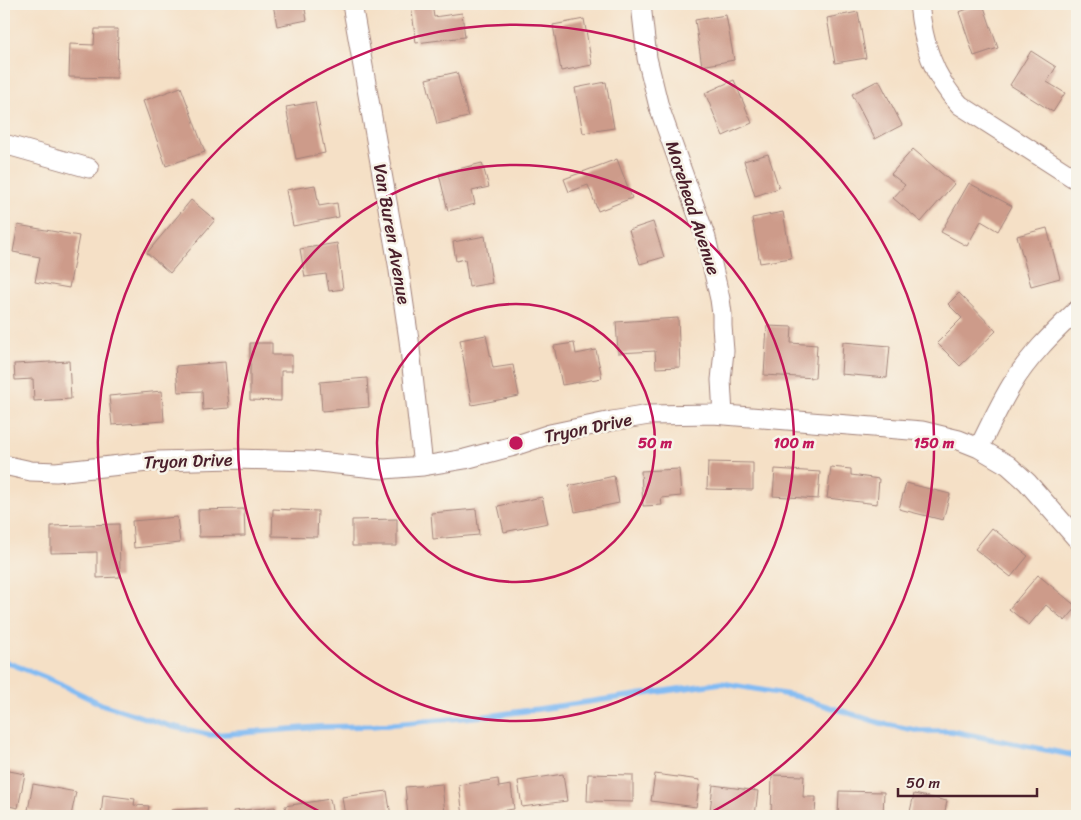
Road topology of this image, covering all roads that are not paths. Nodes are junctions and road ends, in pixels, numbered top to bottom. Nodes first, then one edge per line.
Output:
1 (352, 4) edge
2 (641, 4) edge
3 (920, 4) edge
4 (4, 144) edge
5 (89, 168) dead end
6 (1077, 180) edge
7 (1077, 310) edge
8 (723, 415) junction
9 (979, 448) junction
10 (4, 465) edge
11 (423, 466) junction
12 (1077, 539) edge

1 - 11 street, Van Buren Avenue
2 - 8 street, Morehead Avenue
3 - 6 street
4 - 5 street
7 - 9 street
8 - 9 street, Tryon Drive
8 - 11 street, Tryon Drive
9 - 12 street, Tryon Drive
10 - 11 street, Tryon Drive

